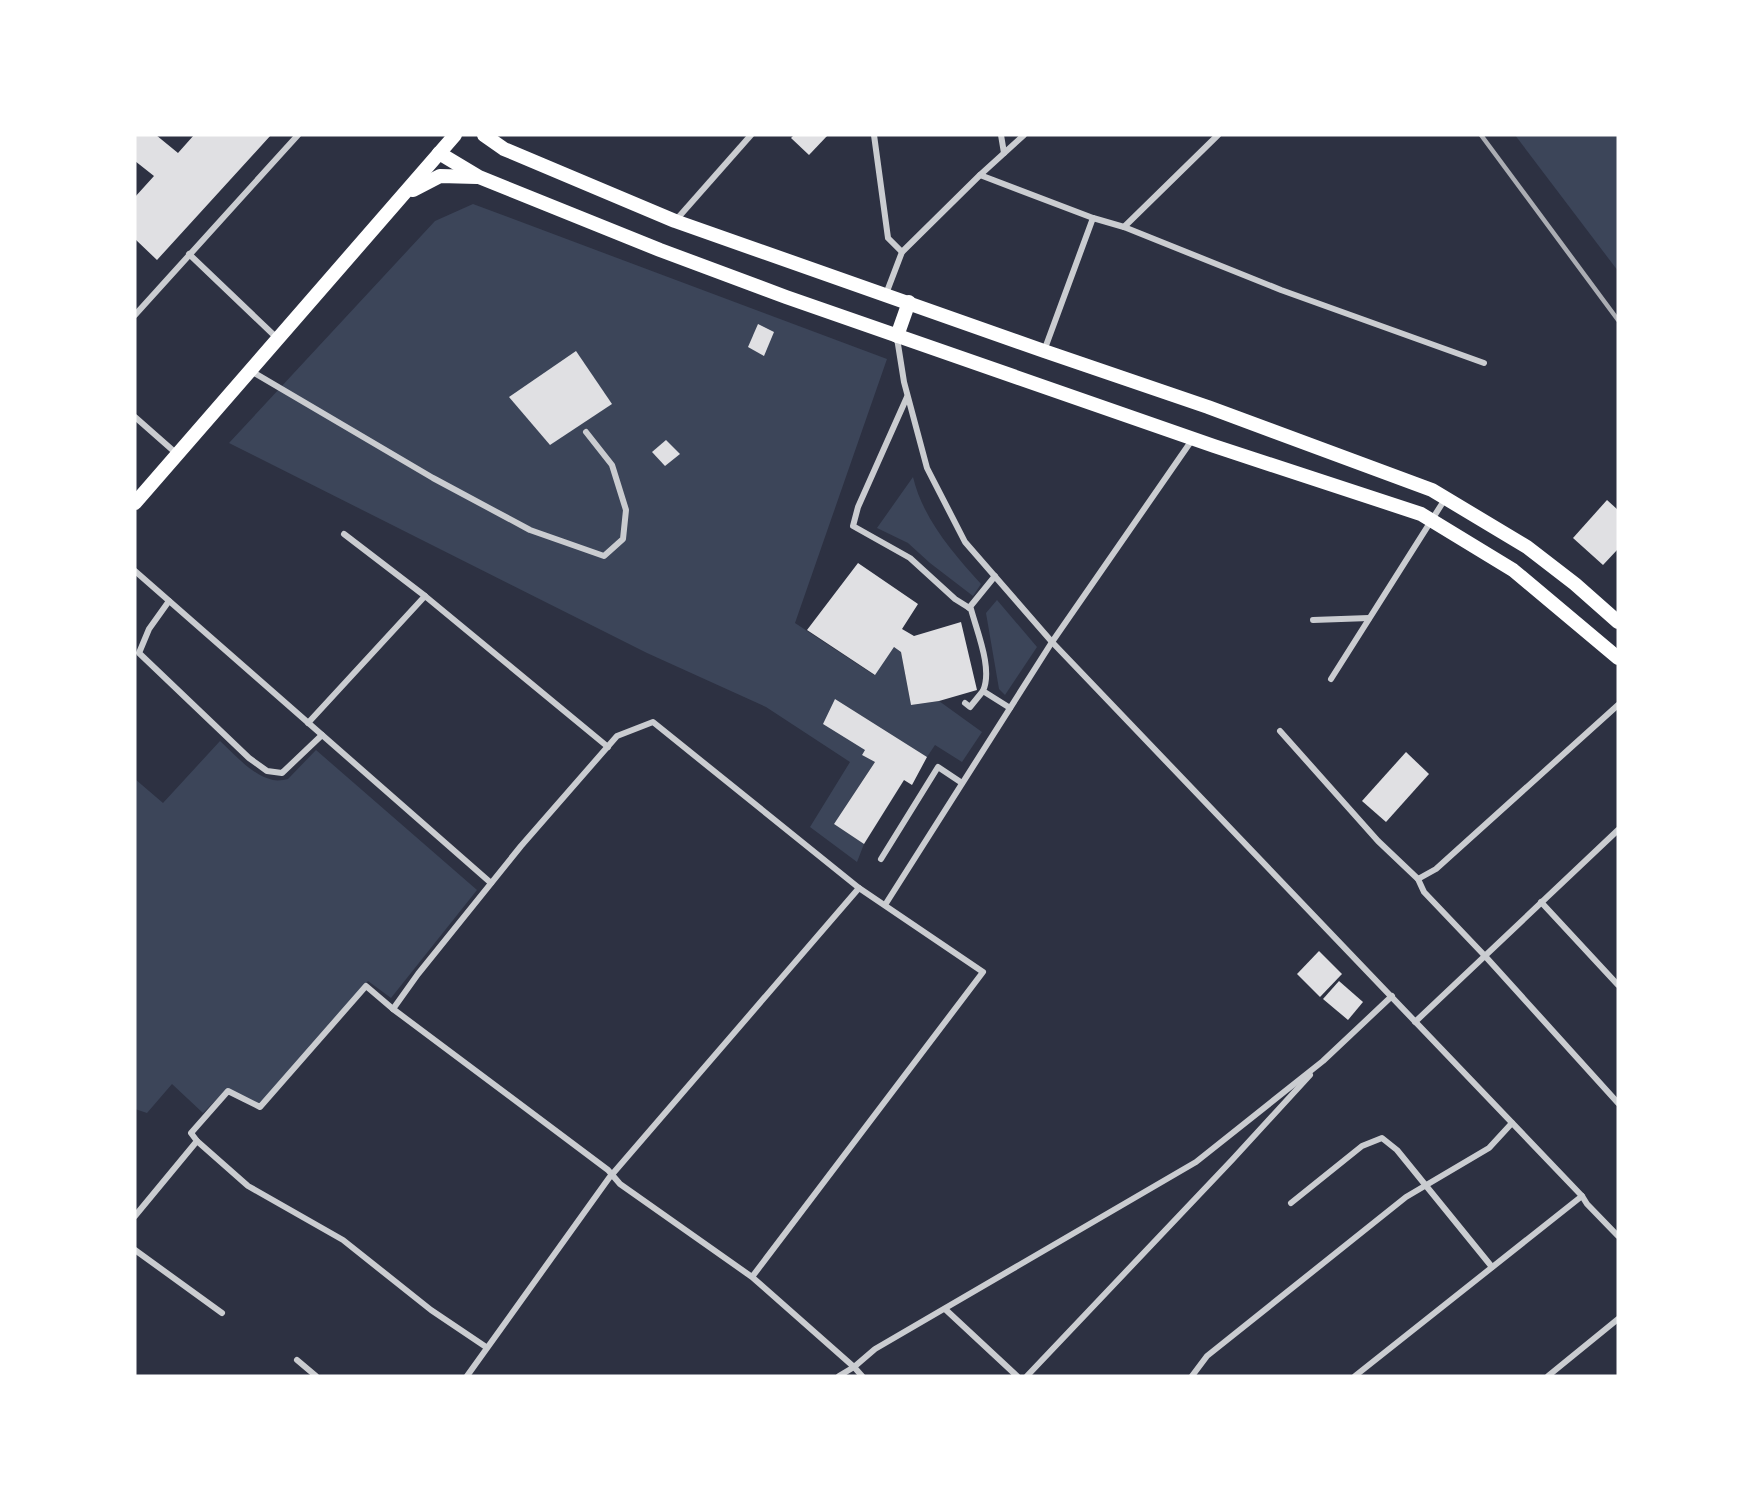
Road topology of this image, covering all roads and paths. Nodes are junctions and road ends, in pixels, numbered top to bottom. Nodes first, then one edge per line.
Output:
1 (298, 135) edge
2 (455, 135) edge
3 (484, 135) edge
4 (496, 135) edge
5 (752, 135) edge
6 (874, 135) edge
7 (1001, 135) edge
8 (1024, 135) edge
9 (1218, 135) edge
10 (504, 149) junction
11 (439, 153) junction
12 (1004, 153) junction
13 (980, 175) junction
14 (479, 177) junction
15 (400, 199) junction
16 (1093, 218) junction
17 (675, 221) junction
18 (1124, 227) junction
19 (902, 252) junction
20 (189, 254) junction
21 (886, 295) junction
22 (909, 302) junction
23 (135, 315) edge
24 (897, 336) junction
25 (278, 339) junction
26 (1044, 351) junction
27 (1484, 363) dead end
28 (251, 370) junction
29 (908, 396) junction
30 (135, 417) edge
31 (586, 432) dead end
32 (1193, 438) junction
33 (177, 455) junction
34 (1445, 498) junction
35 (135, 503) edge
36 (1432, 520) junction
37 (344, 534) dead end
38 (135, 571) edge
39 (995, 576) junction
40 (425, 596) junction
41 (169, 601) junction
42 (969, 608) junction
43 (1369, 618) junction
44 (1313, 620) dead end
45 (1618, 622) edge
46 (1052, 642) junction
47 (1618, 657) edge
48 (1331, 679) dead end
49 (983, 691) junction
50 (965, 703) dead end
51 (1618, 705) edge
52 (1010, 708) junction
53 (308, 723) junction
54 (1280, 731) dead end
55 (322, 735) junction
56 (608, 747) junction
57 (962, 783) junction
58 (1618, 830) edge
59 (881, 859) dead end
60 (1419, 879) junction
61 (491, 883) junction
62 (859, 888) junction
63 (1541, 902) junction
64 (885, 905) junction
65 (1485, 956) junction
66 (1618, 985) edge
67 (1392, 996) junction
68 (393, 1009) junction
69 (1415, 1022) junction
70 (1323, 1061) junction
71 (1618, 1103) edge
72 (1512, 1123) junction
73 (197, 1142) junction
74 (612, 1174) junction
75 (1426, 1187) junction
76 (1582, 1196) junction
77 (1291, 1203) dead end
78 (135, 1216) edge
79 (1618, 1236) edge
80 (135, 1251) edge
81 (1492, 1267) junction
82 (752, 1276) junction
83 (945, 1309) junction
84 (222, 1313) dead end
85 (1618, 1319) edge
86 (486, 1347) junction
87 (297, 1360) dead end
88 (854, 1367) junction
89 (316, 1376) edge
90 (467, 1376) edge
91 (839, 1376) edge
92 (862, 1376) edge
93 (1017, 1376) edge
94 (1027, 1376) edge
95 (1192, 1376) edge
96 (1355, 1376) edge
97 (1548, 1376) edge

1 - 20 street
2 - 11 highway
3 - 10 highway
4 - 10 highway
5 - 17 street
6 - 19 street
7 - 12 street
8 - 12 street
9 - 18 street
10 - 17 highway
11 - 14 highway
11 - 15 highway
12 - 13 street
13 - 16 street
13 - 19 street
14 - 15 highway
14 - 24 highway
15 - 25 highway
16 - 18 street
16 - 26 street
17 - 21 highway
18 - 27 street
19 - 21 street
20 - 23 street
20 - 25 street
21 - 22 highway
22 - 24 highway
22 - 26 highway
24 - 29 street
24 - 32 highway
25 - 28 highway
26 - 34 highway
28 - 31 street
28 - 33 highway
29 - 39 street
29 - 42 street
30 - 33 street
32 - 36 highway
32 - 46 street
33 - 35 highway
34 - 36 street
34 - 45 highway
36 - 43 street
36 - 47 highway
37 - 40 street
38 - 41 street
39 - 42 street
39 - 46 street
40 - 53 street
40 - 56 street
41 - 53 street
41 - 55 street
42 - 49 street
43 - 44 street
43 - 48 street
46 - 52 street
46 - 67 street
49 - 50 street
49 - 52 street
51 - 60 street
52 - 57 street
53 - 55 street
54 - 60 street
55 - 61 street
56 - 61 street
56 - 62 street
57 - 59 street
57 - 64 street
58 - 63 street
60 - 65 street
61 - 68 street
62 - 64 street
62 - 74 street
63 - 65 street
63 - 66 street
64 - 82 street
65 - 69 street
65 - 71 street
67 - 69 street
67 - 70 street
68 - 73 street
68 - 74 street
69 - 72 street
70 - 83 street
70 - 94 street
72 - 75 street
72 - 76 street
73 - 78 street
73 - 86 street
74 - 82 street
74 - 86 street
75 - 77 street
75 - 81 street
75 - 95 street
76 - 79 street
76 - 81 street
80 - 84 street
81 - 96 street
82 - 88 street
83 - 88 street
83 - 93 street
85 - 97 street
86 - 90 street
87 - 89 street
88 - 91 street
88 - 92 street

